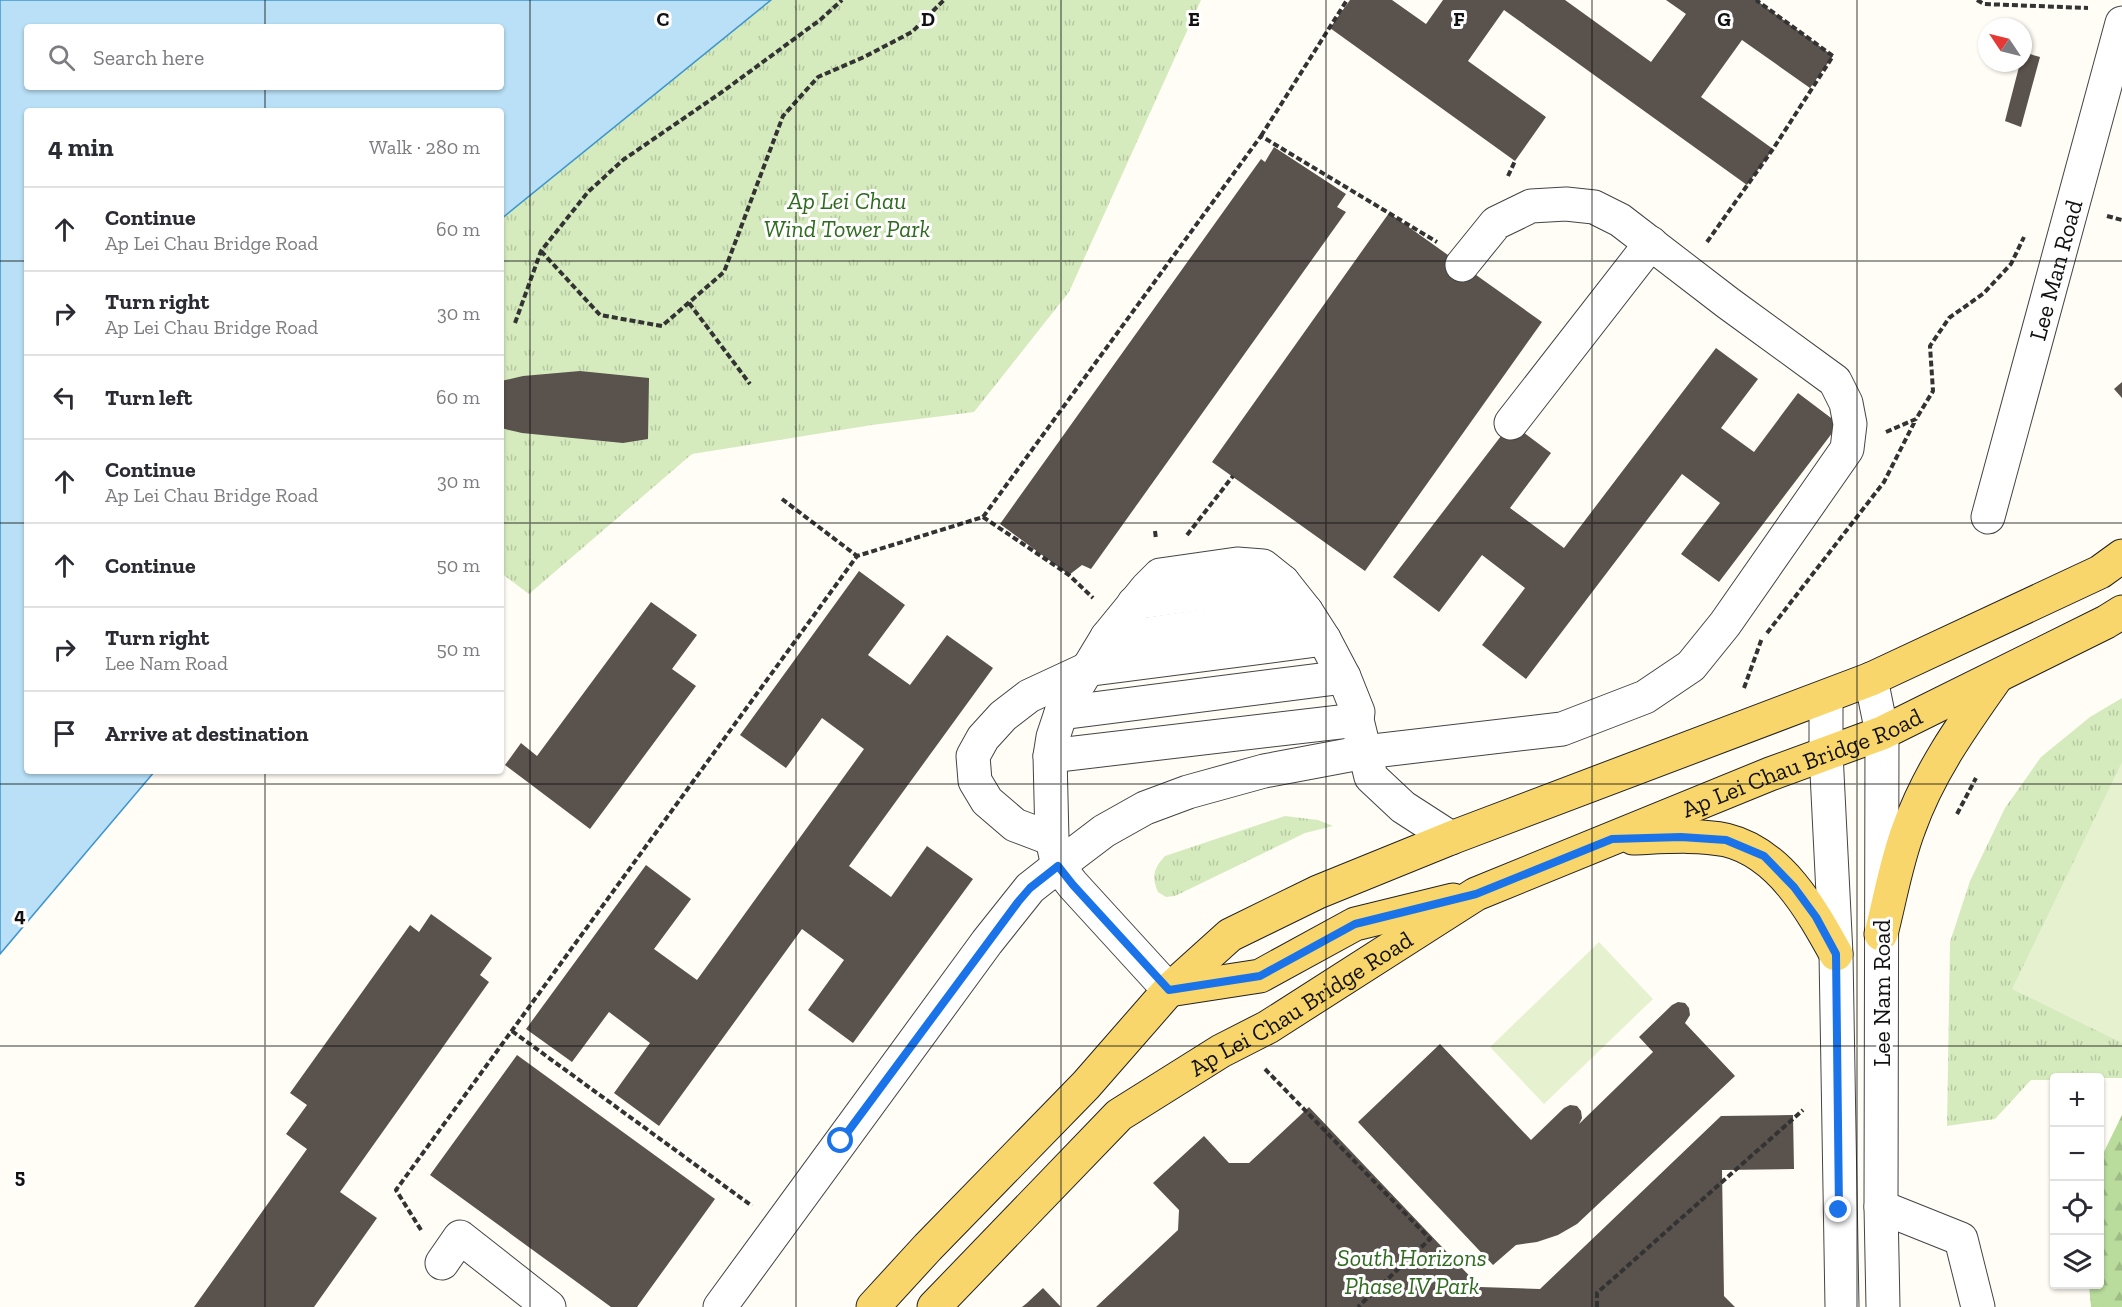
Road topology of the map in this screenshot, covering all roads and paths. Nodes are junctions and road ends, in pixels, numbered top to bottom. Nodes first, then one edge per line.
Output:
1 (842, 0) edge
2 (944, 0) edge
3 (1347, 0) edge
4 (1756, 0) edge
5 (1977, 0) edge
6 (2090, 0) edge
7 (2088, 8) junction
8 (2085, 19) dead end
9 (2122, 23) edge
10 (1261, 136) junction
11 (1515, 161) dead end
12 (1505, 180) dead end
13 (2029, 227) dead end
14 (1651, 243) junction
15 (541, 251) junction
16 (1455, 256) joint
17 (1686, 271) junction
18 (689, 303) junction
19 (515, 323) dead end
20 (750, 384) dead end
21 (1916, 419) junction
22 (1510, 423) dead end
23 (1847, 449) junction
24 (1233, 477) dead end
25 (782, 499) dead end
26 (983, 517) junction
27 (1988, 517) dead end
28 (1183, 540) dead end
29 (857, 556) junction
30 (2122, 556) edge
31 (1306, 611) junction
32 (2122, 612) edge
33 (1120, 621) junction
34 (1324, 639) junction
35 (1085, 670) junction
36 (1344, 677) junction
37 (1998, 677) junction
38 (1871, 679) junction
39 (1744, 688) dead end
40 (1826, 698) junction
41 (1061, 713) junction
42 (1357, 720) junction
43 (1882, 733) junction
44 (1365, 753) junction
45 (1826, 753) junction
46 (1050, 756) junction
47 (1976, 778) dead end
48 (1954, 819) dead end
49 (1451, 838) junction
50 (1612, 839) junction
51 (1055, 852) junction
52 (1476, 894) junction
53 (1881, 934) junction
54 (1836, 954) junction
55 (1169, 990) junction
56 (512, 1031) junction
57 (1259, 1063) dead end
58 (1808, 1106) dead end
59 (1881, 1208) junction
60 (779, 1226) junction
61 (442, 1263) joint
62 (549, 1307) edge
63 (720, 1307) edge
64 (873, 1307) edge
65 (934, 1307) edge
66 (1358, 1307) edge
67 (1597, 1307) edge
68 (1842, 1307) edge
69 (1883, 1307) edge
70 (1978, 1307) edge

1 - 15 path
2 - 18 path
3 - 10 path
4 - 17 path
5 - 7 path
6 - 7 path
7 - 8 path
9 - 27 street, Lee Man Road
10 - 16 path
10 - 26 path
11 - 12 path
13 - 21 path
14 - 16 street
14 - 17 street
14 - 22 street
15 - 18 path
15 - 19 path
17 - 23 street
18 - 20 path
21 - 23 path
21 - 39 path
23 - 44 street
24 - 28 path
25 - 29 path
26 - 29 path
26 - 33 path
29 - 56 path
30 - 38 main road, Ap Lei Chau Bridge Road
31 - 33 street
31 - 33 street
31 - 34 street
32 - 37 main road, Ap Lei Chau Bridge Road
33 - 35 street
34 - 35 street
34 - 36 street
35 - 41 street
35 - 51 street
36 - 41 street
36 - 42 street
37 - 43 main road, Ap Lei Chau Bridge Road
37 - 53 main road
38 - 40 main road, Ap Lei Chau Bridge Road
38 - 43 street, Lee Nam Road
40 - 45 street, Lee Nam Road
40 - 49 main road, Ap Lei Chau Bridge Road
41 - 46 street
42 - 44 street
42 - 46 street
43 - 45 main road, Ap Lei Chau Bridge Road
43 - 53 street, Lee Nam Road
44 - 49 street
44 - 51 street
45 - 50 main road, Ap Lei Chau Bridge Road
45 - 54 street, Lee Nam Road
46 - 51 street
47 - 48 path
49 - 55 main road, Ap Lei Chau Bridge Road
50 - 52 main road, Ap Lei Chau Bridge Road
50 - 54 main road
51 - 55 street
51 - 60 street
52 - 55 main road
52 - 65 main road, Ap Lei Chau Bridge Road
53 - 59 street, Lee Nam Road
54 - 68 street, Lee Nam Road
55 - 64 main road, Ap Lei Chau Bridge Road
56 - 60 path
56 - 61 path
57 - 66 path
58 - 67 path
59 - 69 street, Lee Nam Road
59 - 70 street
60 - 63 street
61 - 62 street

